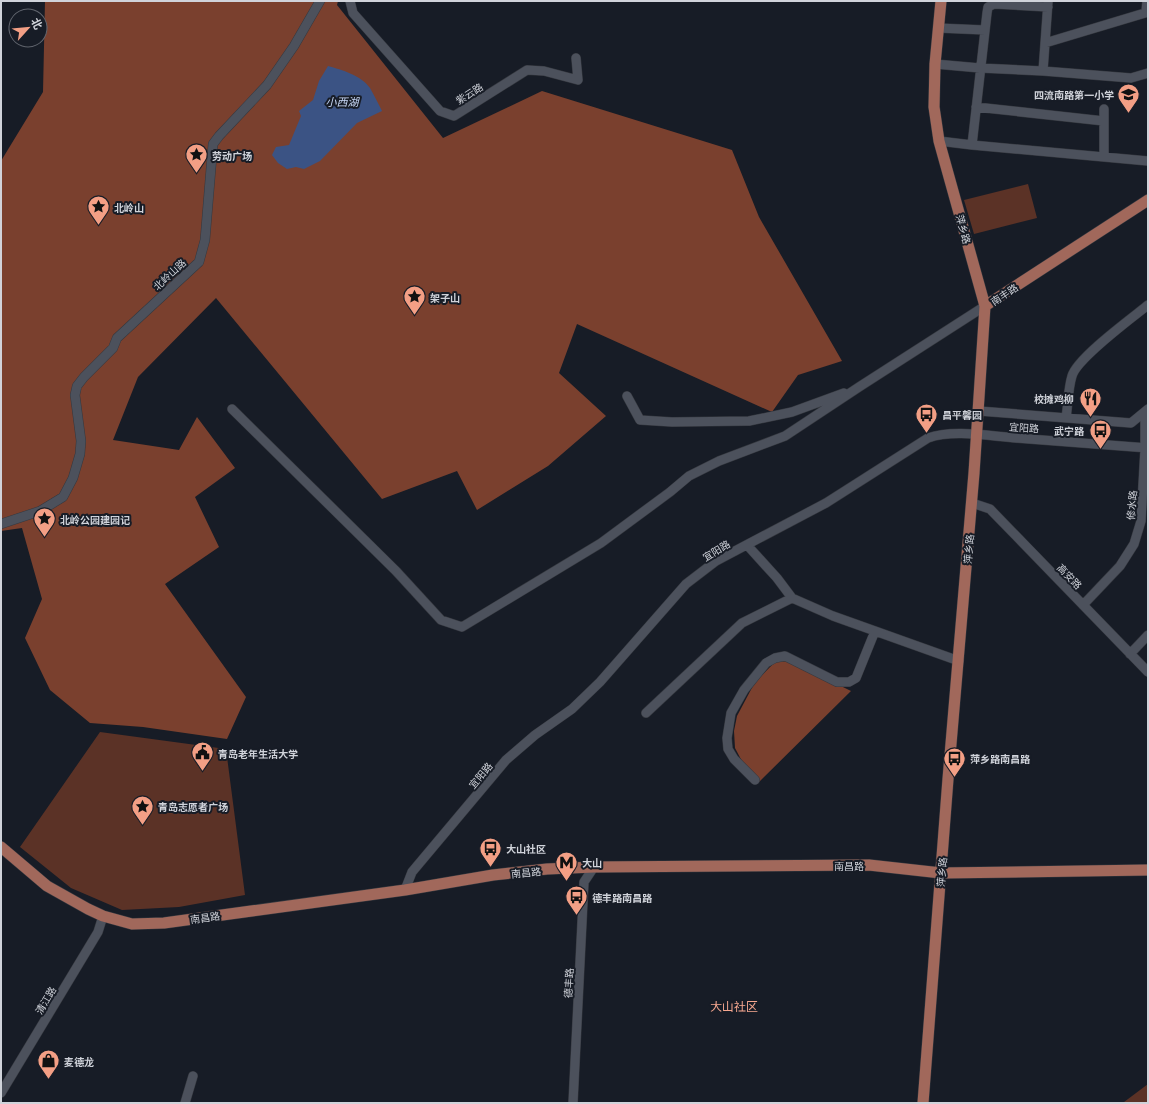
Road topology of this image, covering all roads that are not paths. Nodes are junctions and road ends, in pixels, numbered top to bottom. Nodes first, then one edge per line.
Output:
1 (320, 1) edge
2 (350, 1) edge
3 (941, 1) edge
4 (1147, 1) edge
5 (1048, 4) edge
6 (1147, 12) edge
7 (938, 28) junction
8 (985, 30) junction
9 (1045, 43) junction
10 (576, 58) dead end
11 (934, 64) junction
12 (980, 68) junction
13 (1043, 71) junction
14 (1148, 73) edge
15 (976, 107) junction
16 (1104, 108) dead end
17 (1104, 121) junction
18 (939, 141) junction
19 (972, 145) junction
20 (1104, 157) junction
21 (1148, 161) edge
22 (1148, 200) edge
23 (1148, 305) edge
24 (985, 306) junction
25 (859, 387) junction
26 (628, 396) dead end
27 (232, 409) dead end
28 (1147, 410) edge
29 (978, 411) junction
30 (1066, 418) junction
31 (977, 435) junction
32 (1147, 448) edge
33 (972, 503) junction
34 (1, 524) edge
35 (1145, 525) edge
36 (747, 545) junction
37 (792, 598) junction
38 (1083, 605) junction
39 (875, 631) junction
40 (1148, 635) edge
41 (1130, 654) junction
42 (959, 660) junction
43 (1147, 671) edge
44 (646, 713) dead end
45 (755, 780) dead end
46 (1, 847) edge
47 (594, 867) junction
48 (1148, 870) edge
49 (941, 873) junction
50 (406, 890) junction
51 (103, 916) junction
52 (193, 1076) dead end
53 (1, 1093) edge
54 (185, 1103) edge
55 (573, 1103) edge
56 (923, 1103) edge

1 - 34 street, 北岭山路
2 - 10 street, 紫云路
3 - 7 main road, 萍乡路
4 - 6 street
5 - 8 street
5 - 9 street
6 - 9 street
7 - 8 street
7 - 11 main road, 萍乡路
8 - 12 street
9 - 13 street
11 - 12 street
11 - 18 main road, 萍乡路
12 - 13 street
12 - 15 street
13 - 14 street
15 - 17 street
15 - 19 street
16 - 17 street
17 - 20 street
18 - 19 street
18 - 24 main road, 萍乡路
19 - 20 street
20 - 21 street
22 - 24 main road, 南丰路
23 - 30 street
24 - 25 street, 南丰路
24 - 29 main road, 萍乡路
25 - 26 street
25 - 27 street
28 - 30 street
28 - 32 street, 修水路
29 - 30 street
29 - 31 main road, 萍乡路
31 - 32 street, 宜阳路
31 - 33 main road, 萍乡路
31 - 36 street, 宜阳路
32 - 35 street, 修水路
33 - 38 street, 高安路
33 - 42 main road, 萍乡路
35 - 38 street, 修水路
36 - 37 street
36 - 50 street, 宜阳路
37 - 39 street
37 - 44 street
38 - 41 street, 高安路
39 - 42 street
39 - 45 street
40 - 41 street
41 - 43 street, 高安路
42 - 49 main road, 萍乡路
46 - 51 main road, 南昌路
47 - 49 main road, 南昌路
47 - 50 main road, 南昌路
47 - 55 street, 德丰路
48 - 49 main road, 南昌路
49 - 56 main road, 萍乡路
50 - 51 main road, 南昌路
51 - 53 street, 清江路
52 - 54 street

